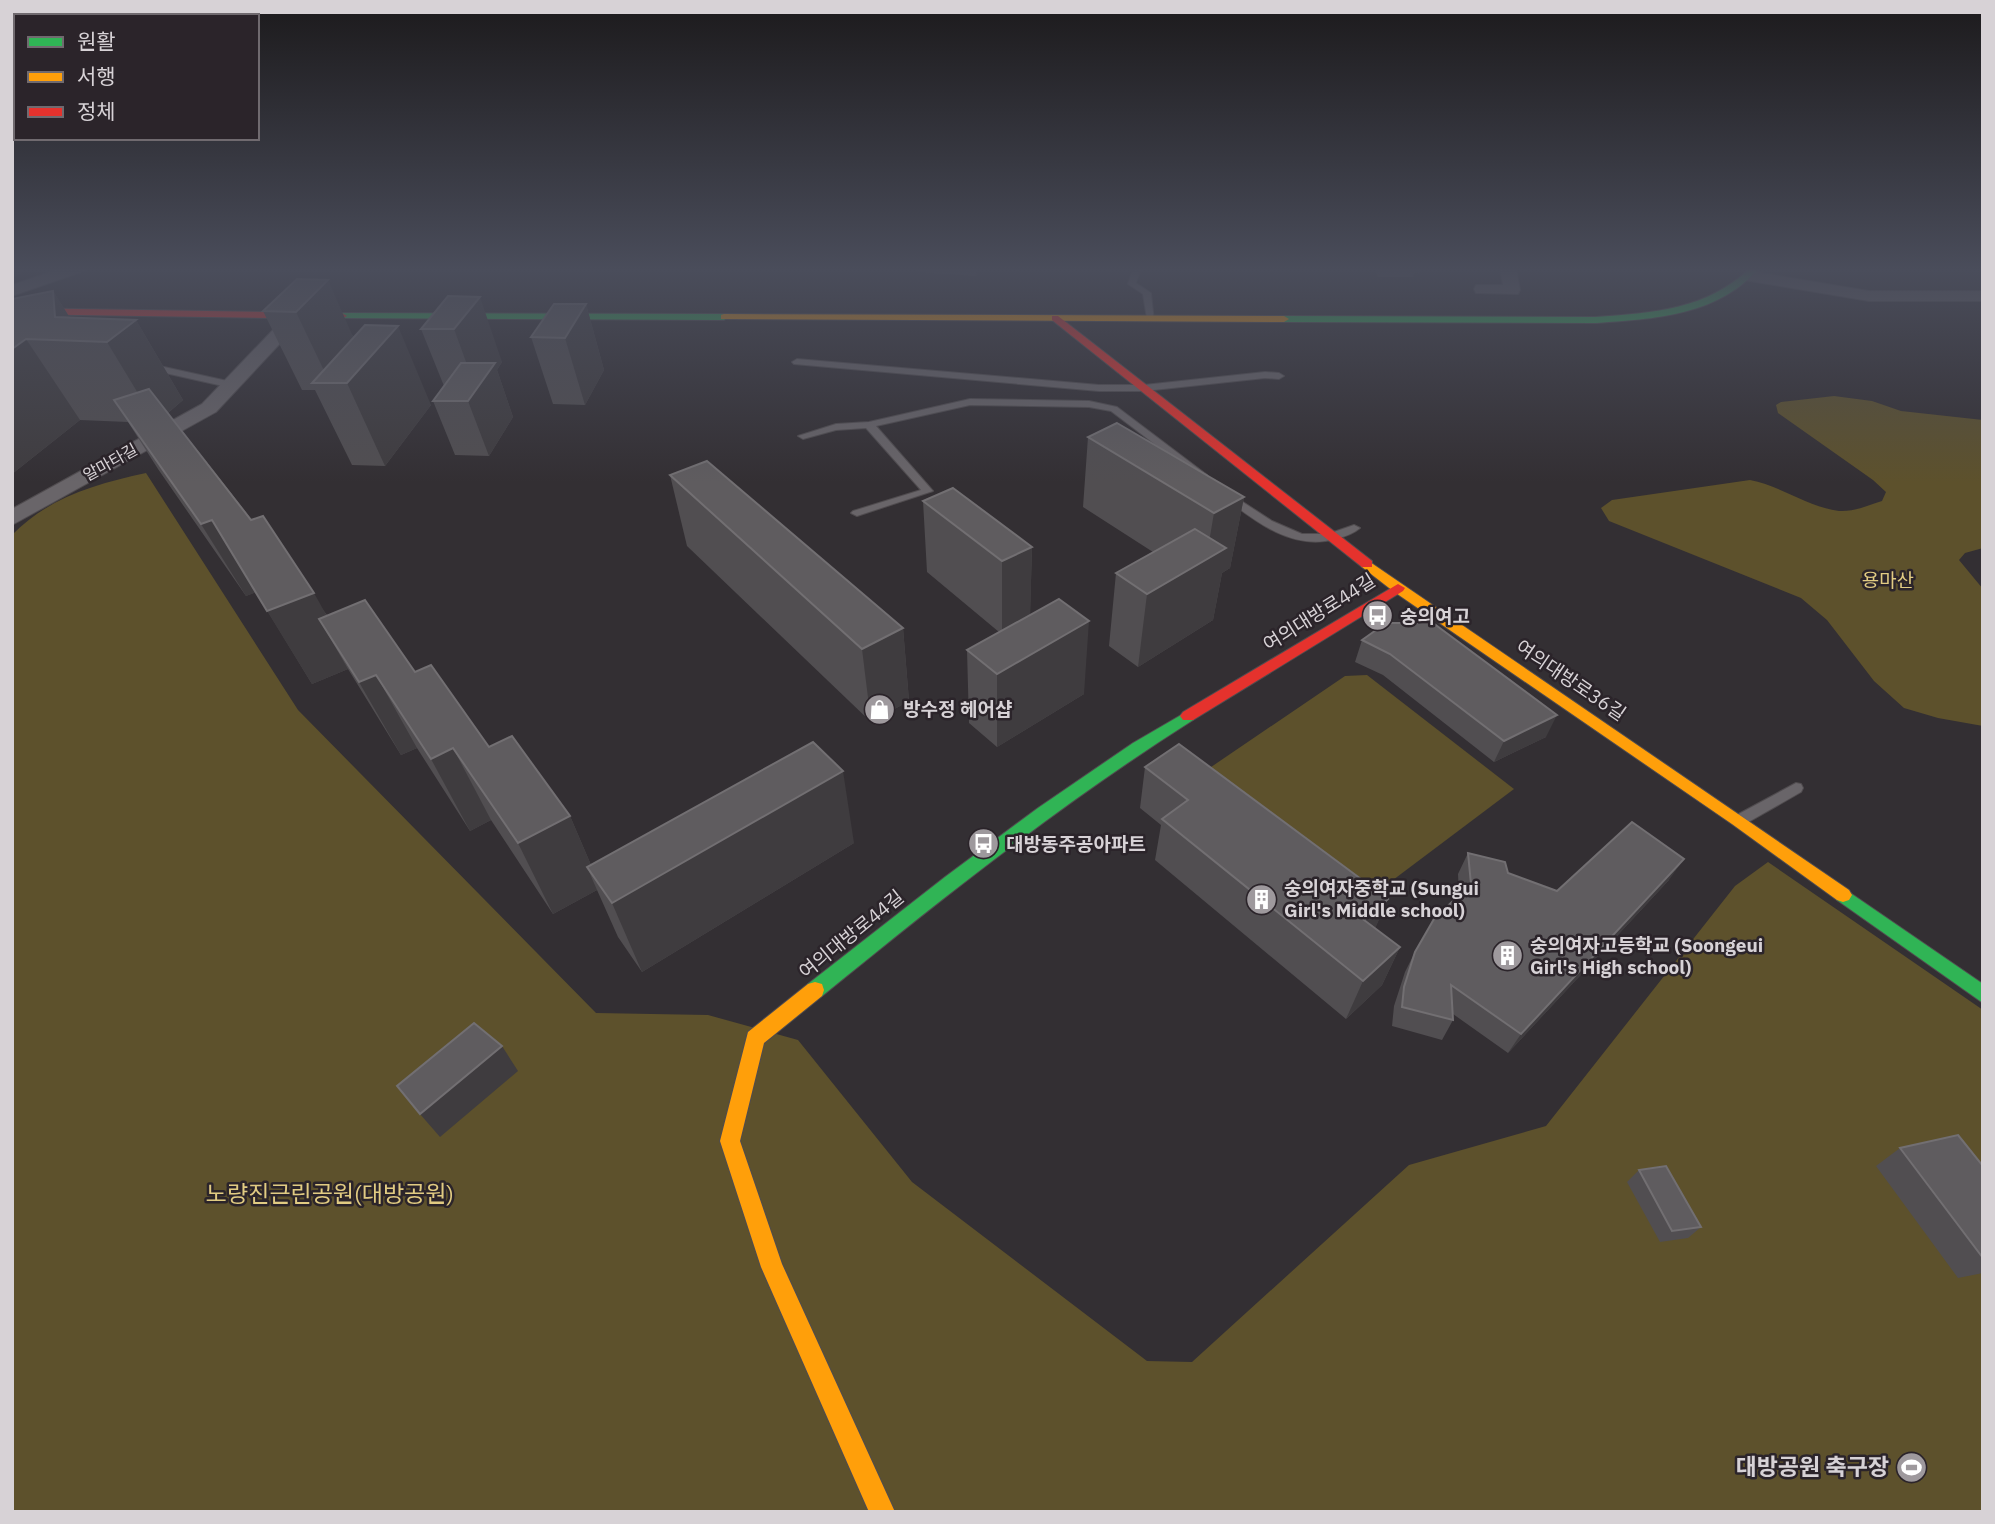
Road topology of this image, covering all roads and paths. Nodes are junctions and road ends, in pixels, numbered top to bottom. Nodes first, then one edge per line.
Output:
1 (275, 339) edge
2 (1082, 339) edge
3 (797, 362) dead end
4 (141, 365) dead end
5 (1279, 376) dead end
6 (232, 386) junction
7 (1144, 388) junction
8 (869, 425) junction
9 (803, 436) dead end
10 (857, 513) dead end
11 (12, 518) edge
12 (1354, 528) dead end
13 (1334, 537) junction
14 (1398, 587) junction
15 (1796, 788) dead end
16 (1738, 820) junction
17 (1983, 995) edge
18 (883, 1512) edge

1 - 6 street, 알마타길
2 - 7 street, 여의대방로36길
3 - 7 lane
4 - 6 lane
5 - 7 lane
6 - 11 street, 알마타길
7 - 13 street, 여의대방로36길
8 - 9 lane
8 - 10 lane
8 - 13 lane
12 - 13 lane
13 - 14 street, 여의대방로36길
14 - 16 street, 여의대방로36길
14 - 18 street, 여의대방로44길
15 - 16 lane
16 - 17 street, 여의대방로36길

